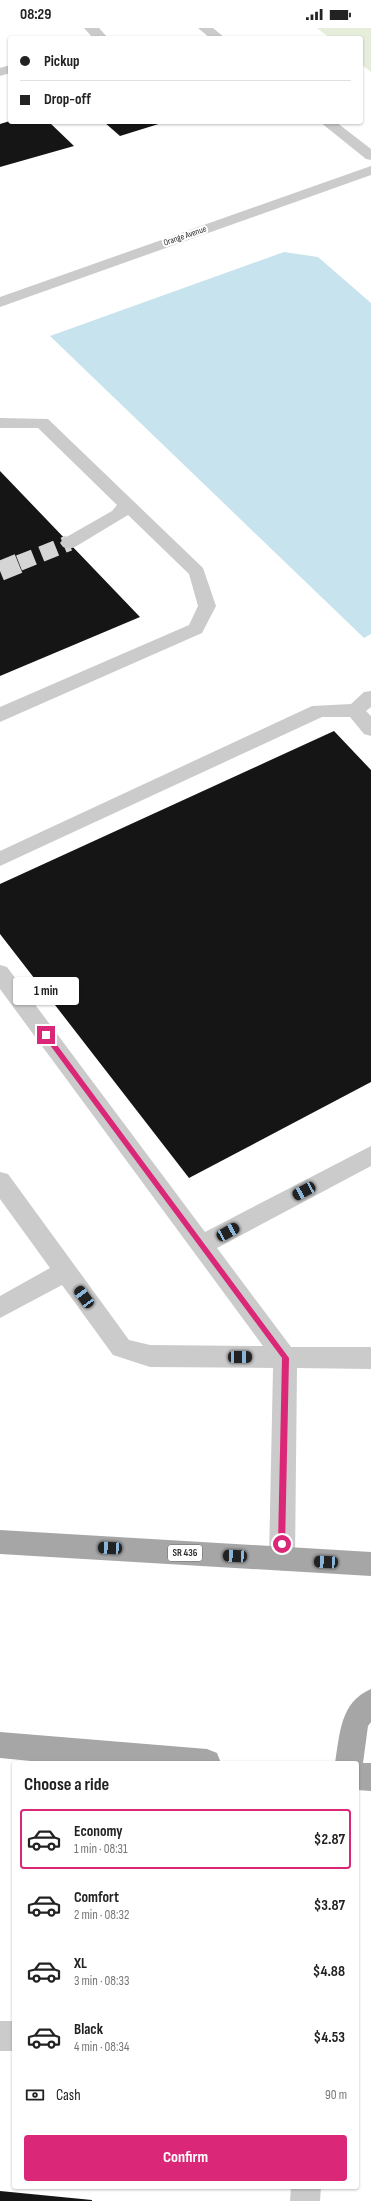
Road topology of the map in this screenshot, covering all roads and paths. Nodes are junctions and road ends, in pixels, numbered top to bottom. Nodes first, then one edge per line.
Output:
1 (92, 28) edge
2 (205, 28) edge
3 (99, 36) edge
4 (215, 36) edge
5 (330, 124) edge
6 (371, 156) edge
7 (371, 170) edge
8 (0, 302) edge
9 (0, 424) edge
10 (127, 505) junction
11 (69, 543) tunnel mouth
12 (371, 697) edge
13 (355, 710) junction
14 (0, 715) edge
15 (371, 728) edge
16 (0, 859) edge
17 (0, 973) edge
18 (371, 1155) edge
19 (0, 1182) edge
20 (202, 1245) junction
21 (65, 1271) junction
22 (0, 1308) edge
23 (285, 1358) junction
24 (371, 1358) edge
25 (0, 1542) edge
26 (282, 1559) junction
27 (371, 1564) edge
28 (371, 1702) edge
29 (0, 1745) edge
30 (184, 1761) edge
31 (349, 1761) edge
32 (359, 1776) edge
33 (371, 1777) edge
34 (0, 2036) edge
35 (12, 2036) edge
36 (306, 2189) edge
37 (305, 2201) edge

1 - 3 street
2 - 4 street
5 - 6 street
7 - 8 street, Orange Avenue
9 - 10 street
10 - 11 street
10 - 14 street
12 - 13 street
13 - 15 street
13 - 16 street
17 - 20 street
18 - 20 street
19 - 21 street
20 - 23 street
21 - 22 street
21 - 23 street
23 - 24 street
23 - 26 street
25 - 26 main road, SR 436
26 - 27 main road, SR 436
28 - 31 main road
29 - 30 main road
32 - 33 main road
34 - 35 street
36 - 37 street

